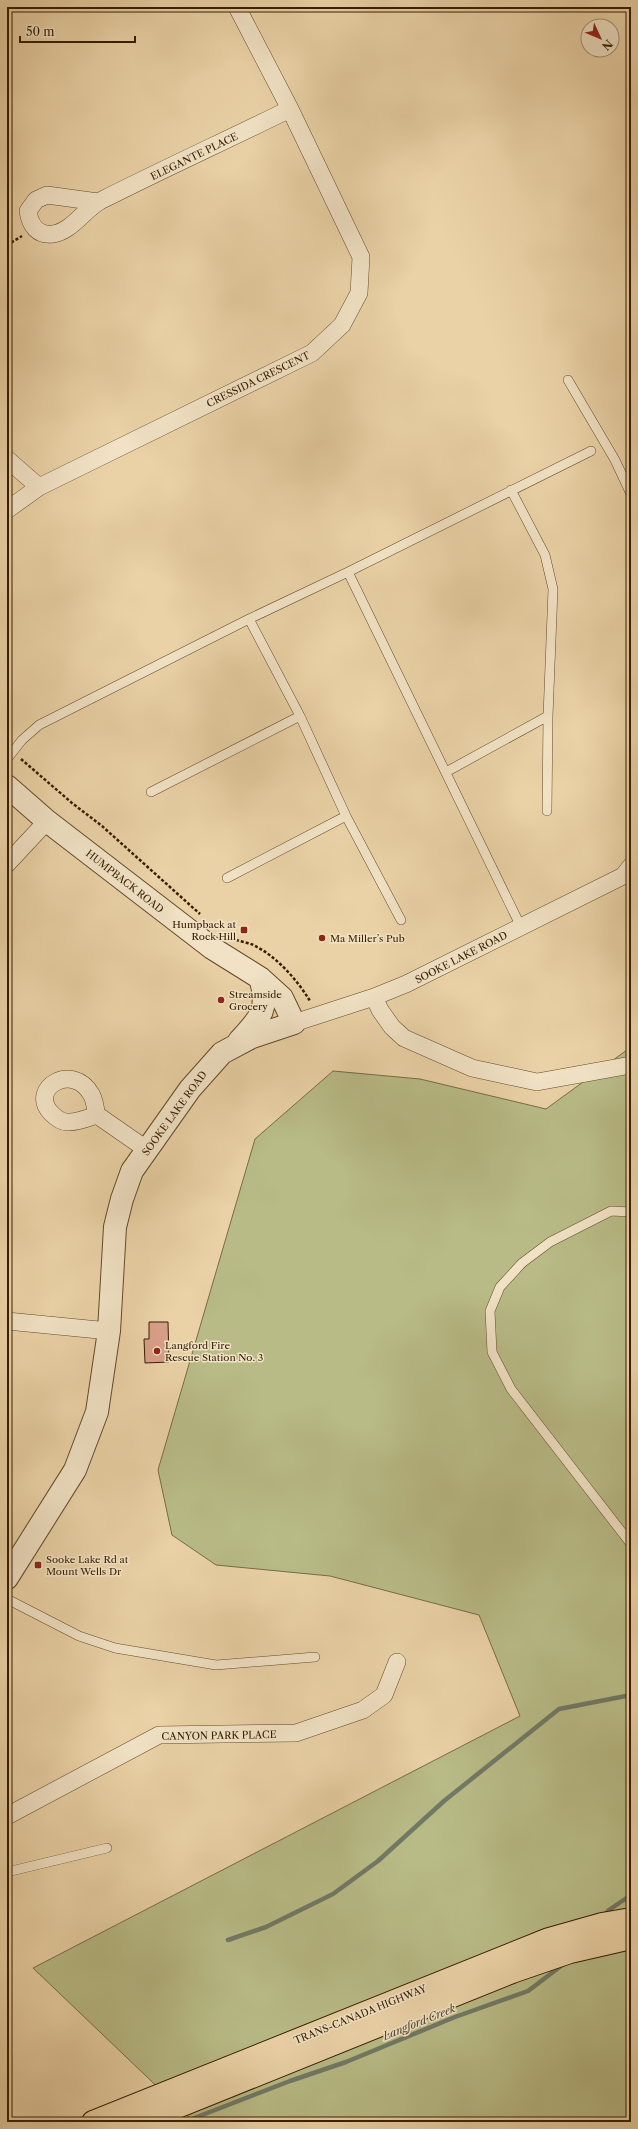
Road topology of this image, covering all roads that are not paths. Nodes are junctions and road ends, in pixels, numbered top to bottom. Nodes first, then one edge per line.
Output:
1 (237, 7) edge
2 (290, 109) junction
3 (98, 202) dead end
4 (568, 380) dead end
5 (591, 451) dead end
6 (7, 459) edge
7 (38, 487) junction
8 (511, 490) junction
9 (631, 494) edge
10 (7, 510) edge
11 (348, 572) junction
12 (249, 619) junction
13 (300, 716) junction
14 (548, 716) junction
15 (10, 756) edge
16 (446, 772) junction
17 (7, 786) edge
18 (152, 792) dead end
19 (547, 811) dead end
20 (346, 816) junction
21 (47, 820) junction
22 (7, 864) edge
23 (631, 866) edge
24 (227, 878) dead end
25 (401, 920) dead end
26 (521, 927) junction
27 (260, 978) junction
28 (374, 997) junction
29 (294, 1023) junction
30 (237, 1044) junction
31 (631, 1065) edge
32 (97, 1115) dead end
33 (146, 1149) junction
34 (631, 1212) edge
35 (7, 1321) edge
36 (109, 1331) junction
37 (631, 1544) edge
38 (7, 1578) edge
39 (7, 1599) edge
40 (315, 1657) dead end
41 (397, 1662) dead end
42 (7, 1816) edge
43 (107, 1848) dead end
44 (7, 1872) edge
45 (631, 1919) edge
46 (631, 1938) edge
47 (93, 2122) edge
48 (140, 2122) edge

1 - 2 street, CRESSIDA CRESCENT
2 - 3 street, ELEGANTE PLACE
2 - 7 street, CRESSIDA CRESCENT
4 - 9 lane
5 - 8 lane
6 - 7 street
7 - 10 street, CRESSIDA CRESCENT
8 - 11 lane
8 - 14 lane
11 - 12 lane
11 - 16 lane
12 - 13 lane
12 - 15 lane
13 - 18 lane
13 - 20 lane
14 - 16 lane
14 - 19 lane
16 - 26 lane
17 - 21 street, HUMPBACK ROAD
20 - 24 lane
20 - 25 lane
21 - 22 street
21 - 27 street, HUMPBACK ROAD
23 - 26 street, SOOKE LAKE ROAD
26 - 28 street, SOOKE LAKE ROAD
27 - 29 street, HUMPBACK ROAD
27 - 30 street
28 - 29 street, SOOKE LAKE ROAD
28 - 31 street
29 - 30 street, SOOKE LAKE ROAD
30 - 33 street, SOOKE LAKE ROAD
32 - 33 street
33 - 36 street, SOOKE LAKE ROAD
34 - 37 lane
35 - 36 street
36 - 38 street, SOOKE LAKE ROAD
39 - 40 lane
41 - 42 street, CANYON PARK PLACE
43 - 44 lane
45 - 47 highway, TRANS-CANADA HIGHWAY
46 - 48 highway, TRANS-CANADA HIGHWAY

